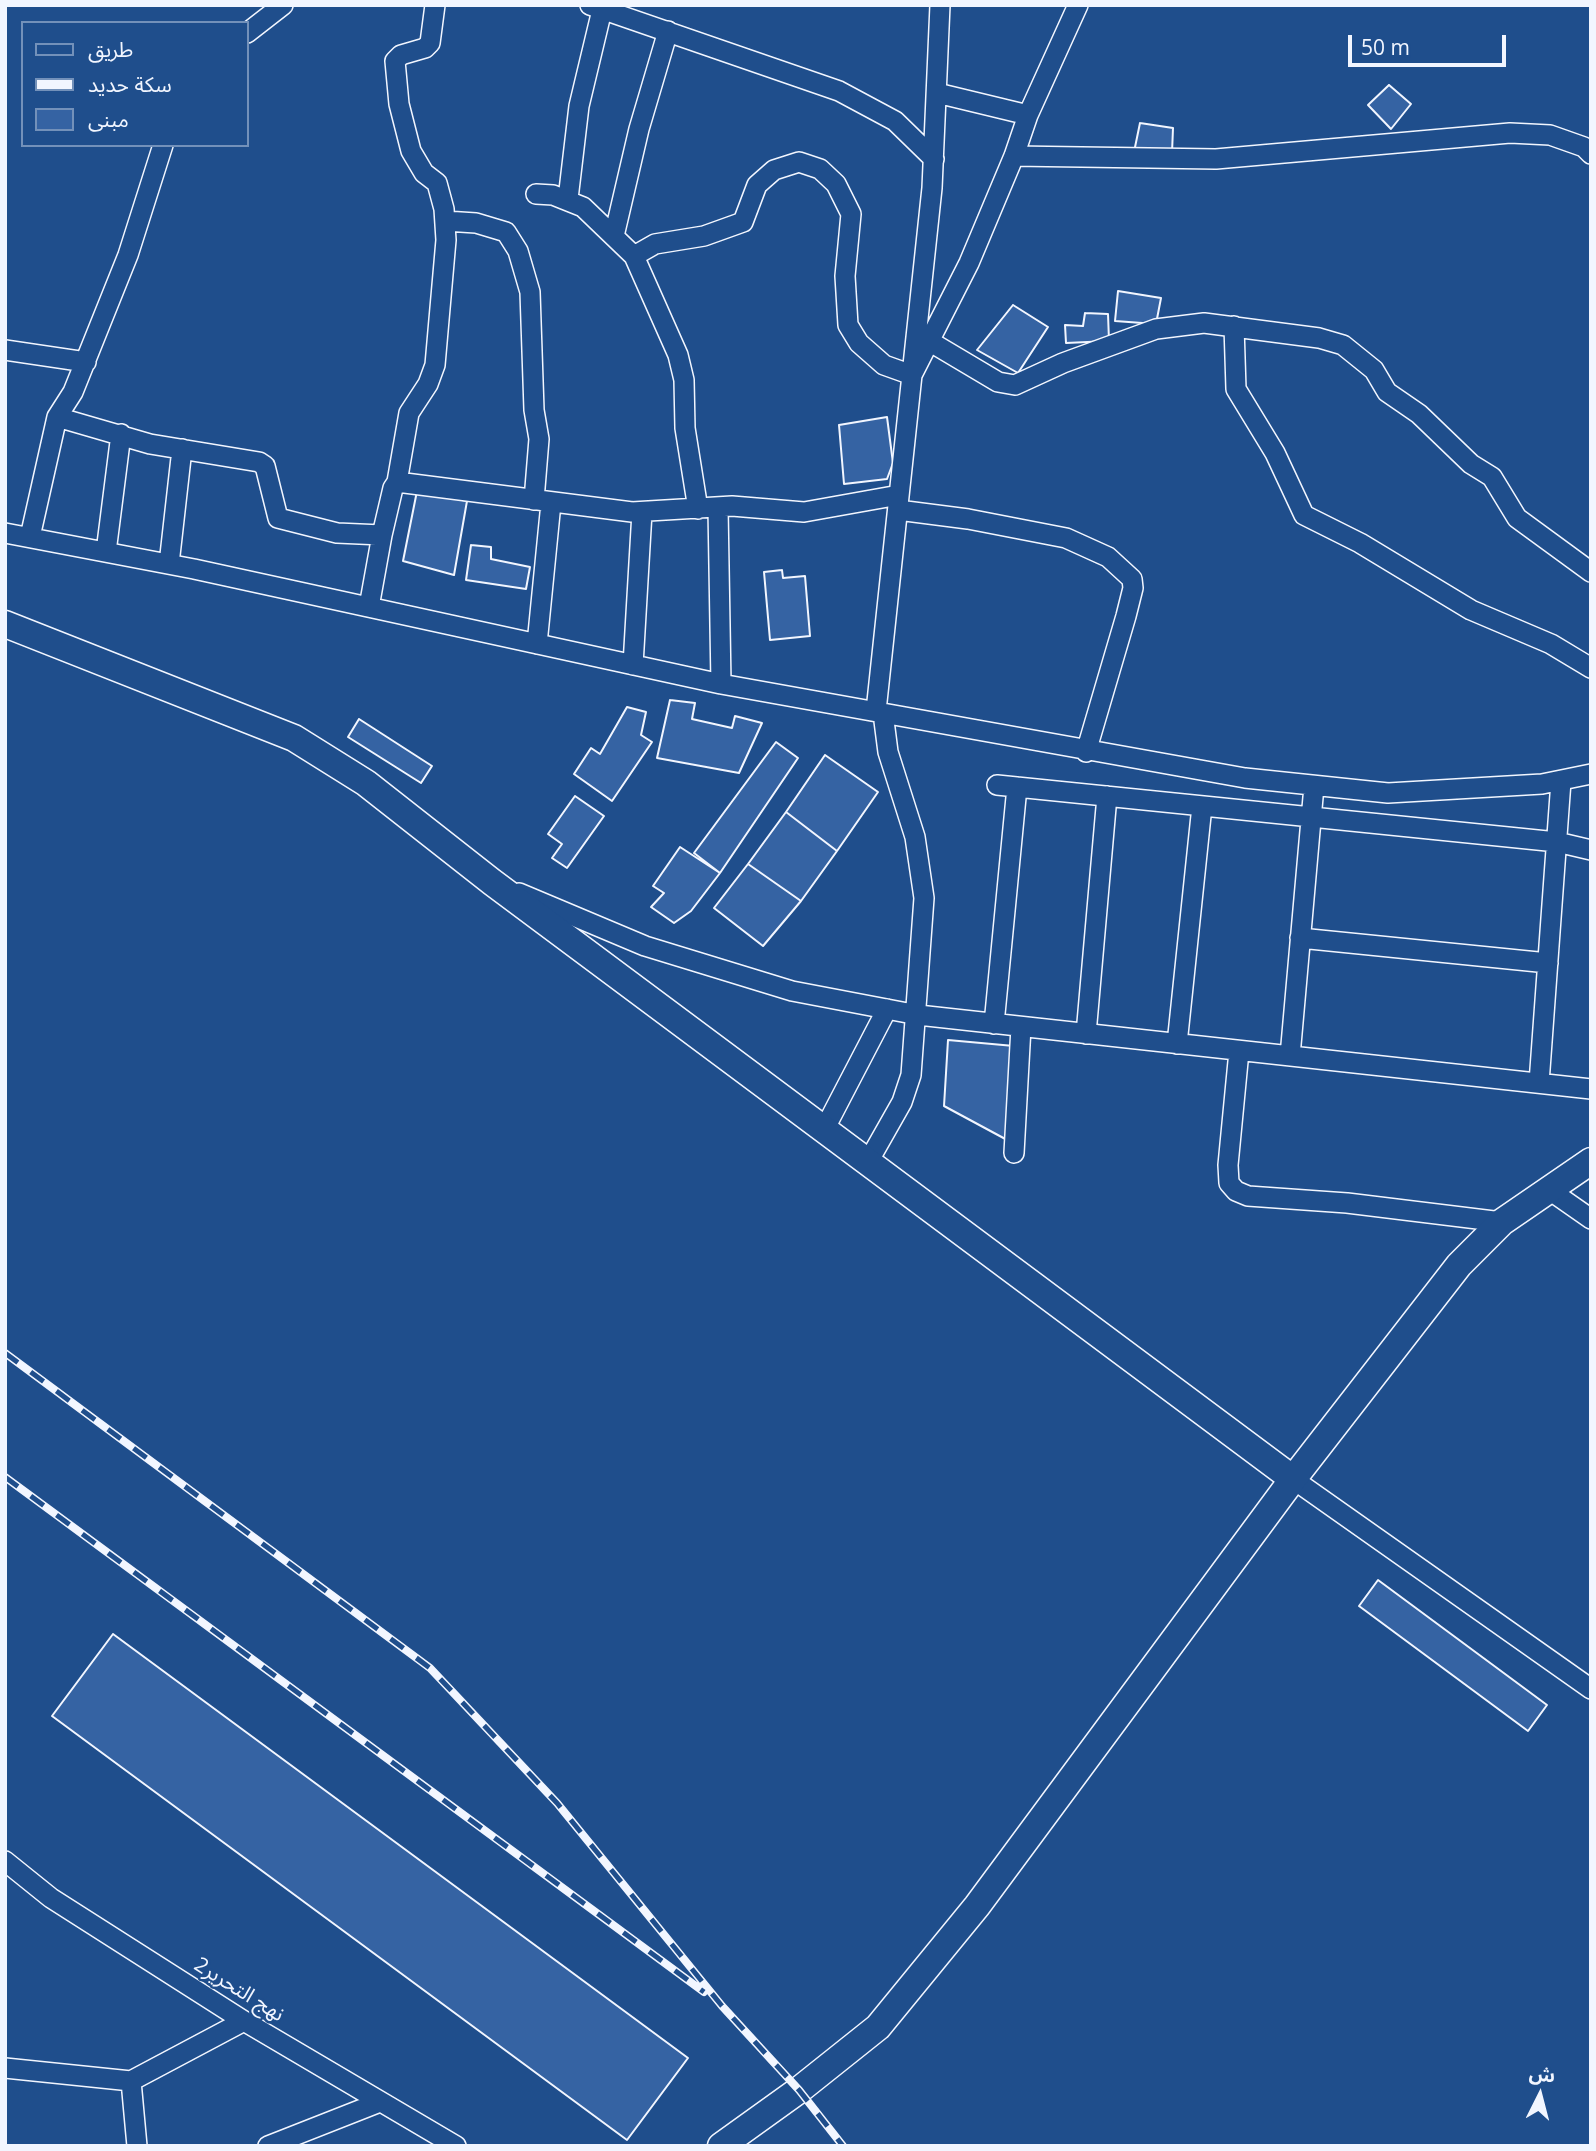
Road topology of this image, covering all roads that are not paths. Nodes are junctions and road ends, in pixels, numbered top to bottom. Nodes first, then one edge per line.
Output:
1 (283, 5) edge
2 (435, 5) edge
3 (940, 5) edge
4 (1078, 5) edge
5 (596, 8) edge
6 (668, 31) junction
7 (248, 32) edge
8 (937, 93) junction
9 (1028, 115) junction
10 (162, 147) edge
11 (1591, 154) edge
12 (1014, 156) junction
13 (933, 159) junction
14 (536, 194) dead end
15 (568, 199) junction
16 (445, 221) junction
17 (614, 236) junction
18 (634, 256) junction
19 (1234, 326) junction
20 (929, 341) junction
21 (5, 350) edge
22 (86, 362) junction
23 (912, 375) junction
24 (57, 417) junction
25 (121, 433) junction
26 (182, 449) junction
27 (397, 482) junction
28 (542, 501) junction
29 (898, 502) junction
30 (708, 508) junction
31 (642, 512) junction
32 (5, 533) edge
33 (382, 535) junction
34 (30, 537) junction
35 (106, 552) junction
36 (169, 564) junction
37 (1591, 572) edge
38 (369, 607) junction
39 (5, 624) edge
40 (537, 644) junction
41 (633, 665) junction
42 (1591, 668) edge
43 (721, 684) junction
44 (880, 712) junction
45 (1086, 752) junction
46 (1591, 775) edge
47 (1561, 780) junction
48 (1314, 786) junction
49 (1107, 796) junction
50 (1202, 806) junction
51 (1311, 818) junction
52 (1557, 842) junction
53 (1591, 850) edge
54 (492, 882) junction
55 (1300, 939) junction
56 (1548, 963) junction
57 (887, 1009) junction
58 (918, 1015) junction
59 (994, 1024) junction
60 (1021, 1027) junction
61 (1086, 1034) junction
62 (1177, 1044) junction
63 (1239, 1051) junction
64 (1290, 1056) junction
65 (1539, 1083) junction
66 (1591, 1089) edge
67 (824, 1130) junction
68 (1014, 1153) dead end
69 (1591, 1161) edge
70 (868, 1162) junction
71 (1548, 1189) junction
72 (1591, 1219) edge
73 (1502, 1222) junction
74 (1293, 1479) junction
75 (1591, 1689) edge
76 (5, 1861) edge
77 (244, 2021) junction
78 (5, 2068) edge
79 (131, 2081) junction
80 (380, 2102) junction
81 (137, 2146) edge
82 (268, 2146) edge
83 (456, 2146) edge
84 (721, 2146) edge

1 - 7 street
2 - 16 street
3 - 8 street
4 - 9 street
5 - 6 street
5 - 15 street
6 - 13 street
6 - 17 street
8 - 9 street
8 - 13 street
9 - 12 street
10 - 22 street
11 - 12 street
12 - 20 street
13 - 23 street
14 - 15 street
15 - 17 street
16 - 27 street
16 - 28 street
17 - 18 street
18 - 23 street
18 - 30 street
19 - 20 street
19 - 37 street
19 - 42 street
20 - 23 street
21 - 22 street
22 - 24 street
23 - 29 street
24 - 25 street
24 - 34 street
25 - 26 street
25 - 35 street
26 - 33 street
26 - 36 street
27 - 28 street
27 - 33 street
28 - 31 street
28 - 40 street
29 - 30 street
29 - 44 street
29 - 45 street
30 - 31 street
30 - 43 street
31 - 41 street
32 - 34 street
33 - 38 street
34 - 35 street
35 - 36 street
36 - 38 street
38 - 40 street
39 - 54 street
40 - 41 street
41 - 43 street
43 - 44 street
44 - 45 street
44 - 58 street
45 - 48 street
46 - 47 street
47 - 48 street
47 - 52 street
48 - 51 street
49 - 50 street
49 - 59 street
49 - 61 street
50 - 51 street
50 - 62 street
51 - 52 street
51 - 55 street
52 - 53 street
52 - 56 street
54 - 57 street
54 - 67 street
55 - 56 street
55 - 64 street
56 - 65 street
57 - 58 street
57 - 67 street
58 - 59 street
58 - 70 street
59 - 60 street
60 - 61 street
60 - 68 street
61 - 62 street
62 - 63 street
63 - 64 street
63 - 73 street
64 - 65 street
65 - 66 street
67 - 70 street
69 - 71 street
70 - 74 street
71 - 72 street
71 - 73 street
73 - 74 street
74 - 75 street
74 - 84 street
76 - 77 street, نهج التحرير2
77 - 79 street
77 - 80 street, نهج التحرير2
78 - 79 street
79 - 81 street
80 - 82 street
80 - 83 street, نهج التحرير2

